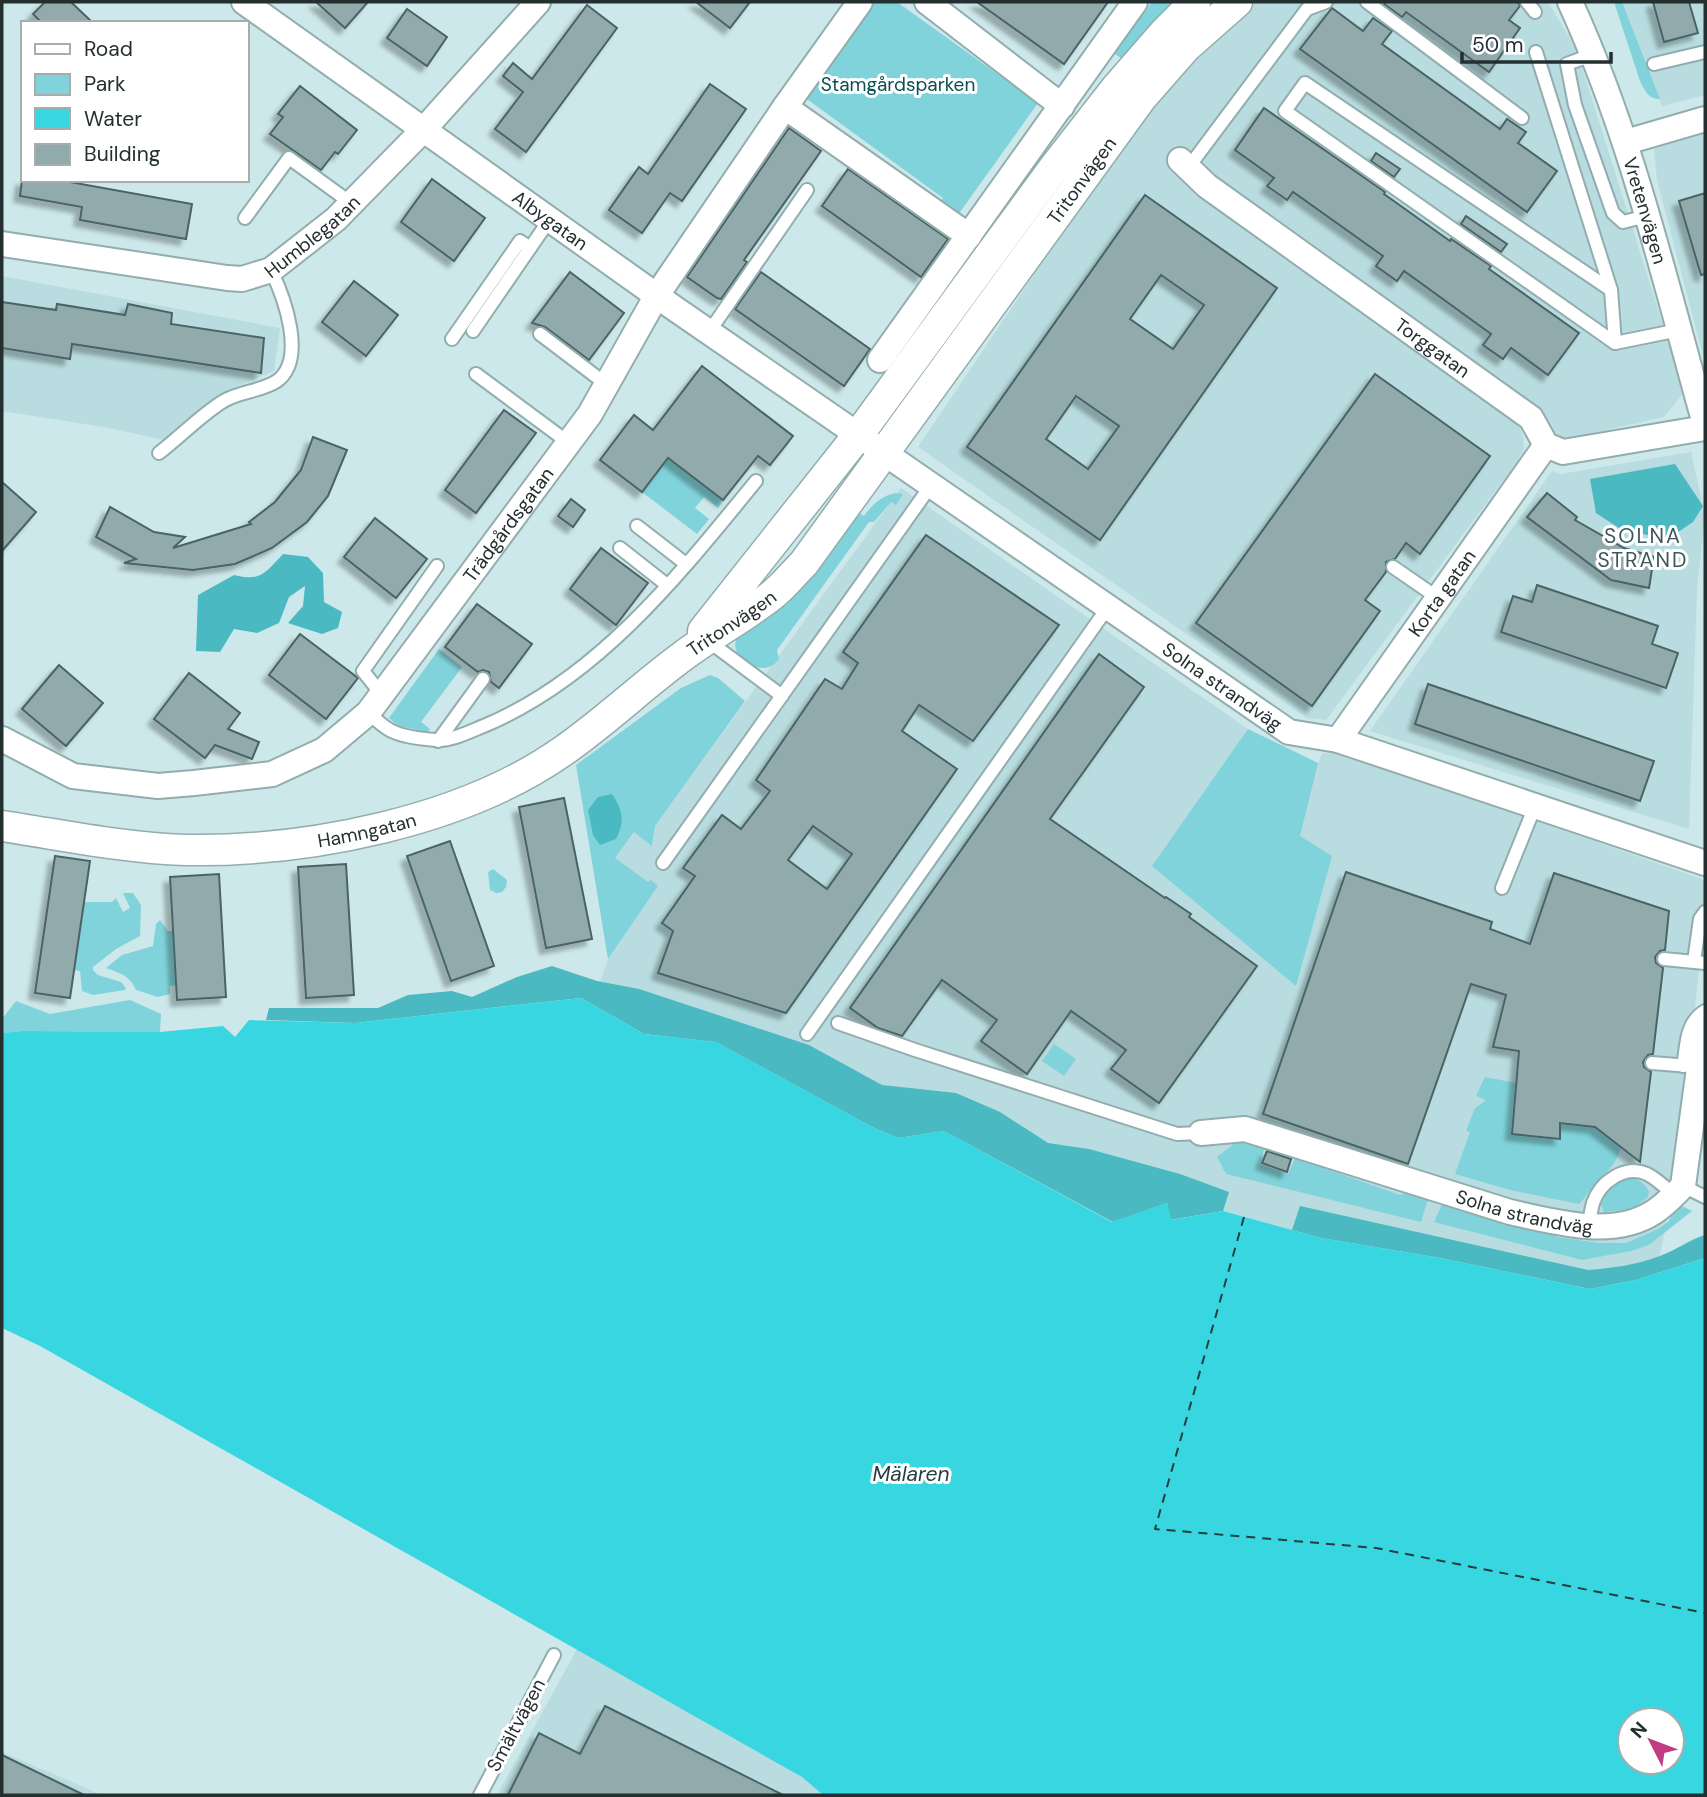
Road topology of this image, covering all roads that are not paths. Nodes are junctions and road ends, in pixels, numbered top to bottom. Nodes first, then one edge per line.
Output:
1 (244, 2) edge
2 (538, 2) edge
3 (860, 2) edge
4 (927, 2) edge
5 (1135, 2) edge
6 (1195, 2) edge
7 (1237, 2) edge
8 (1326, 2) edge
9 (1367, 2) edge
10 (1570, 2) edge
11 (1536, 52) dead end
12 (1705, 52) edge
13 (1594, 54) junction
14 (1654, 64) dead end
15 (1062, 106) junction
16 (785, 107) junction
17 (1522, 118) dead end
18 (1705, 119) edge
19 (425, 128) junction
20 (1626, 142) junction
21 (1184, 164) joint
22 (807, 190) dead end
23 (351, 203) junction
24 (1647, 216) junction
25 (245, 218) dead end
26 (550, 219) junction
27 (969, 236) junction
28 (2, 244) edge
29 (530, 248) junction
30 (271, 270) junction
31 (1611, 290) junction
32 (657, 295) junction
33 (1679, 330) junction
34 (473, 331) dead end
35 (709, 332) junction
36 (540, 334) dead end
37 (452, 339) dead end
38 (1615, 343) junction
39 (880, 360) dead end
40 (476, 374) dead end
41 (606, 384) junction
42 (1705, 426) edge
43 (859, 434) junction
44 (569, 443) junction
45 (1546, 445) junction
46 (159, 453) dead end
47 (885, 453) junction
48 (755, 481) dead end
49 (932, 484) junction
50 (637, 526) dead end
51 (621, 548) dead end
52 (686, 564) junction
53 (437, 566) dead end
54 (1393, 567) dead end
55 (667, 585) junction
56 (1438, 598) junction
57 (1108, 607) junction
58 (695, 648) junction
59 (483, 679) dead end
60 (782, 696) junction
61 (375, 704) junction
62 (2, 739) edge
63 (1338, 740) junction
64 (438, 741) junction
65 (1535, 806) junction
66 (2, 826) edge
67 (663, 863) dead end
68 (1705, 863) edge
69 (1502, 888) dead end
70 (1705, 912) edge
71 (1664, 959) dead end
72 (1699, 962) edge
73 (1705, 1011) edge
74 (838, 1023) dead end
75 (1705, 1024) edge
76 (807, 1034) dead end
77 (1652, 1063) dead end
78 (1692, 1066) junction
79 (1201, 1133) joint
80 (1688, 1193) edge
81 (1589, 1225) junction
82 (554, 1655) dead end
83 (480, 1795) edge

1 - 19 street, Albygatan
2 - 19 street, Humblegatan
3 - 16 street, Trädgårdsgatan
4 - 15 street
5 - 15 street
6 - 43 street, Tritonvägen
7 - 47 street, Tritonvägen
8 - 21 lane
9 - 17 lane
10 - 13 street, Vretenvägen
11 - 31 lane
12 - 14 lane
13 - 20 street, Vretenvägen
13 - 24 lane
15 - 27 street
16 - 27 street
16 - 32 street, Trädgårdsgatan
18 - 20 street
19 - 23 street, Humblegatan
19 - 26 street, Albygatan
20 - 24 street, Vretenvägen
21 - 45 street, Torggatan
22 - 35 lane
23 - 25 lane
23 - 30 street, Humblegatan
24 - 33 street, Vretenvägen
26 - 29 lane
26 - 32 street, Albygatan
27 - 39 street
28 - 30 street, Humblegatan
29 - 34 lane
29 - 37 lane
30 - 46 lane
31 - 38 lane
31 - 38 lane
32 - 35 street, Albygatan
32 - 41 street, Trädgårdsgatan
33 - 38 lane
33 - 42 street, Vretenvägen
35 - 43 street, Albygatan
36 - 41 lane
40 - 44 lane
41 - 44 street, Trädgårdsgatan
42 - 45 street
43 - 47 street, Solna strandväg
43 - 58 street, Tritonvägen
44 - 61 street, Trädgårdsgatan
45 - 56 street, Korta gatan
47 - 49 street, Solna strandväg
47 - 58 street, Tritonvägen
48 - 52 lane
49 - 57 street, Solna strandväg
49 - 60 lane
50 - 52 lane
51 - 55 lane
52 - 55 lane
53 - 61 lane
54 - 56 lane
55 - 64 lane
56 - 63 street, Korta gatan
57 - 63 street, Solna strandväg
57 - 76 lane
58 - 60 lane
58 - 66 street, Hamngatan
59 - 64 lane
60 - 67 lane
61 - 62 street, Trädgårdsgatan
61 - 64 lane
63 - 65 street, Solna strandväg
65 - 68 street, Solna strandväg
65 - 69 lane
70 - 72 lane
71 - 72 lane
73 - 78 lane
74 - 79 lane
75 - 78 street
77 - 78 lane
78 - 80 street
79 - 81 street, Solna strandväg
80 - 81 street, Solna strandväg
80 - 81 lane
82 - 83 lane, Smältvägen

